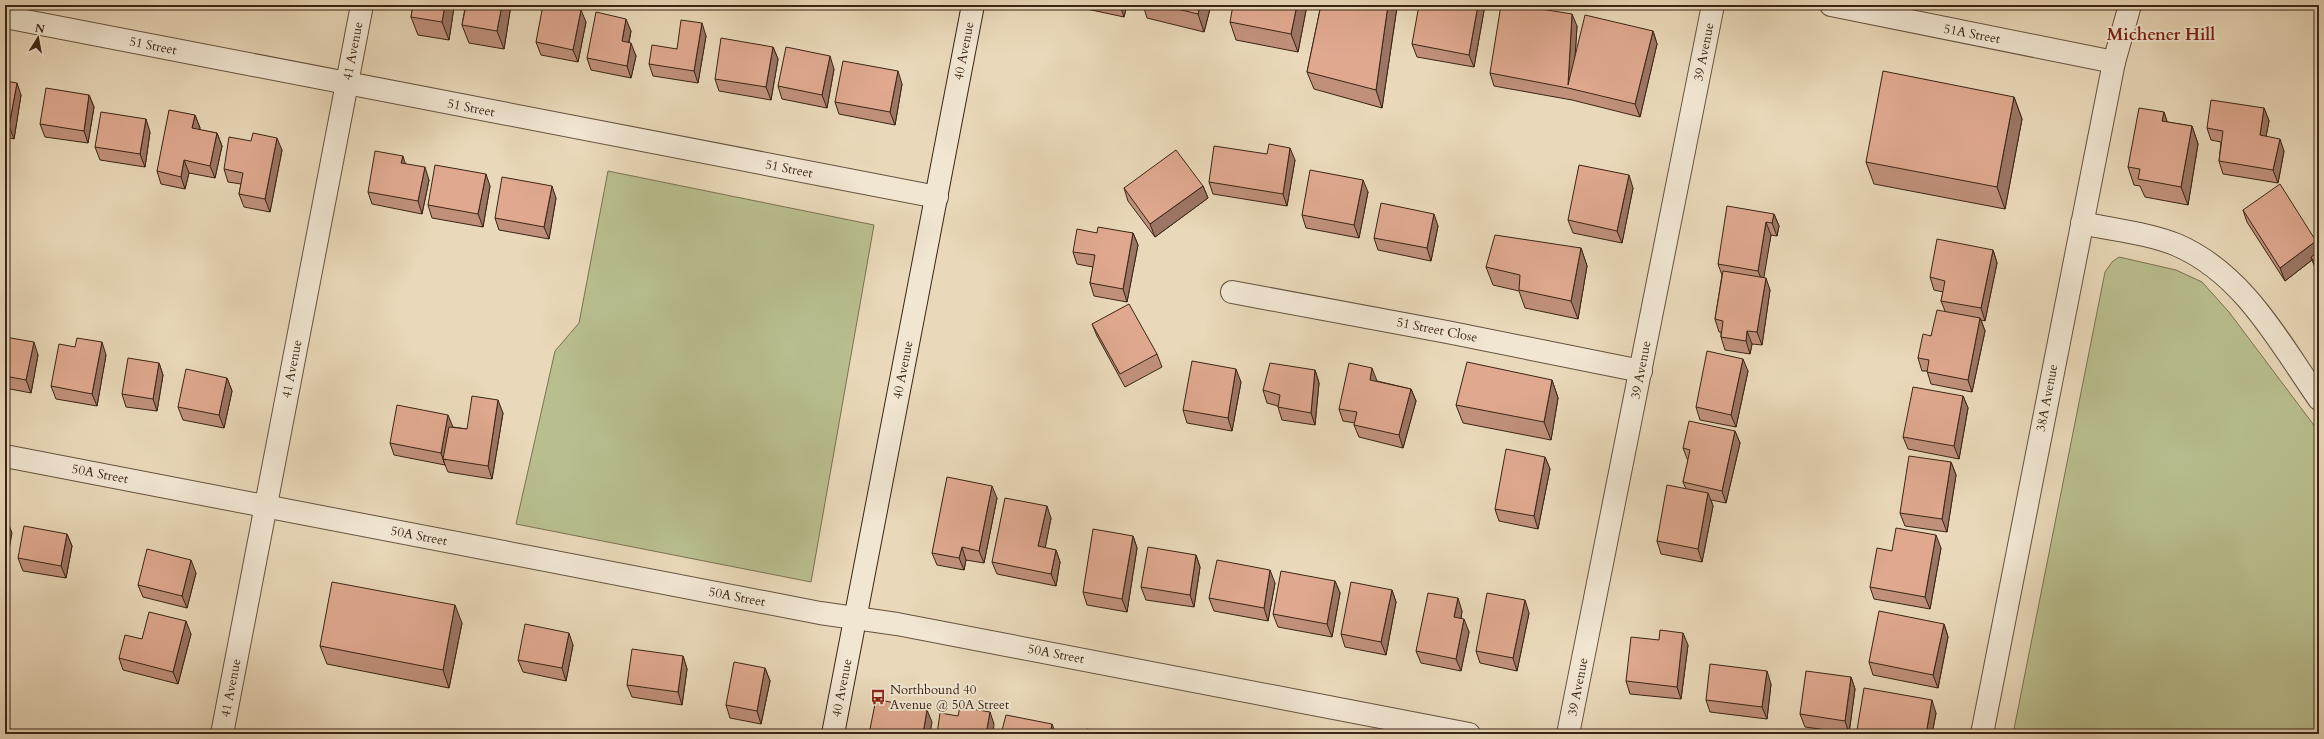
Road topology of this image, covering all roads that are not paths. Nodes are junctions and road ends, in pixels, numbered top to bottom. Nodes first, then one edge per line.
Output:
1 (362, 5) edge
2 (973, 5) edge
3 (1713, 5) edge
4 (1831, 5) edge
5 (2130, 5) edge
6 (5, 17) edge
7 (2114, 62) junction
8 (347, 84) junction
9 (937, 197) junction
10 (2082, 223) junction
11 (1232, 292) dead end
12 (1641, 371) junction
13 (2319, 399) edge
14 (5, 456) edge
15 (265, 506) junction
16 (855, 618) junction
17 (222, 734) edge
18 (833, 734) edge
19 (1469, 734) edge
20 (1568, 734) edge
21 (1982, 734) edge

1 - 8 street, 41 Avenue
2 - 9 street, 40 Avenue
3 - 12 street, 39 Avenue
4 - 7 street, 51A Street
5 - 7 street, 38A Avenue
6 - 8 street, 51 Street
7 - 10 street, 38A Avenue
8 - 9 street, 51 Street
8 - 15 street, 41 Avenue
9 - 16 street, 40 Avenue
10 - 13 street
10 - 21 street, 38A Avenue
11 - 12 street, 51 Street Close
12 - 20 street, 39 Avenue
14 - 15 street, 50A Street
15 - 16 street, 50A Street
15 - 17 street, 41 Avenue
16 - 18 street, 40 Avenue
16 - 19 street, 50A Street

